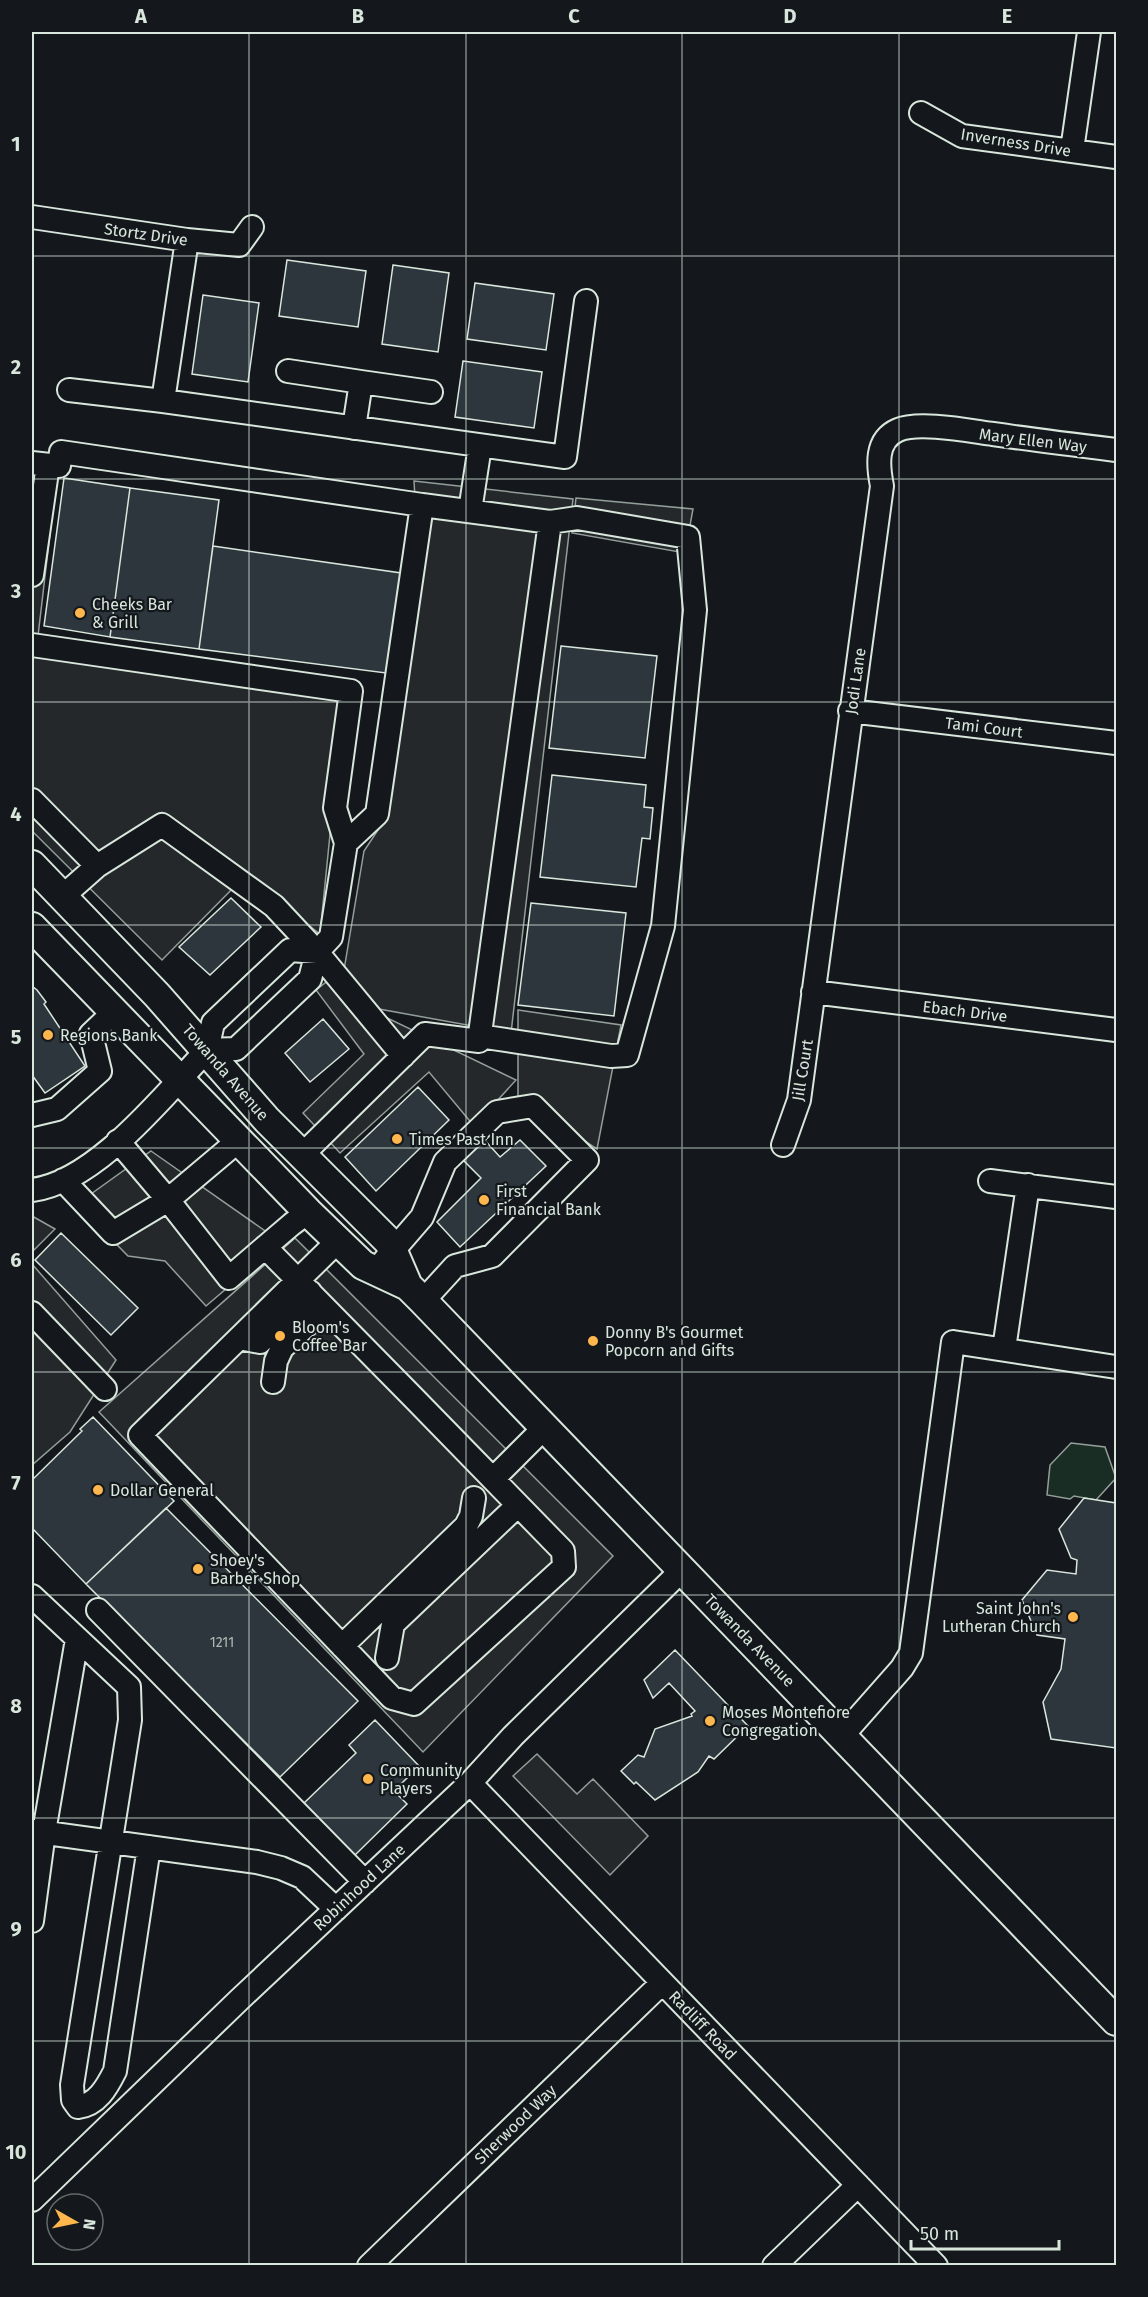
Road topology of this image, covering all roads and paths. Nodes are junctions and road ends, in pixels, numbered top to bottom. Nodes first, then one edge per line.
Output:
1 (1089, 32) edge
2 (921, 113) dead end
3 (1072, 150) junction
4 (1116, 156) edge
5 (32, 217) edge
6 (252, 228) dead end
7 (187, 240) junction
8 (586, 301) dead end
9 (288, 371) dead end
10 (361, 382) junction
11 (69, 390) dead end
12 (431, 392) dead end
13 (163, 401) junction
14 (354, 428) junction
15 (950, 429) joint
16 (480, 446) junction
17 (1116, 450) edge
18 (40, 464) edge
19 (422, 505) junction
20 (470, 511) junction
21 (550, 522) junction
22 (32, 575) edge
23 (32, 645) edge
24 (850, 711) junction
25 (1116, 743) edge
26 (32, 800) edge
27 (346, 843) junction
28 (32, 866) edge
29 (97, 866) junction
30 (62, 897) junction
31 (32, 927) edge
32 (317, 952) junction
33 (813, 992) junction
34 (113, 1013) junction
35 (1116, 1030) edge
36 (479, 1036) junction
37 (207, 1050) junction
38 (403, 1056) junction
39 (179, 1079) junction
40 (32, 1115) edge
41 (118, 1141) junction
42 (238, 1141) junction
43 (783, 1145) dead end
44 (302, 1155) junction
45 (63, 1180) junction
46 (990, 1180) dead end
47 (1028, 1185) junction
48 (32, 1190) edge
49 (1116, 1197) edge
50 (168, 1200) junction
51 (308, 1212) junction
52 (338, 1241) junction
53 (265, 1247) junction
54 (384, 1261) junction
55 (311, 1294) junction
56 (415, 1294) junction
57 (32, 1313) edge
58 (1004, 1349) junction
59 (1116, 1367) edge
60 (273, 1383) dead end
61 (105, 1389) dead end
62 (545, 1427) junction
63 (493, 1479) junction
64 (474, 1498) dead end
65 (518, 1504) junction
66 (682, 1570) junction
67 (32, 1596) edge
68 (98, 1610) dead end
69 (77, 1639) junction
70 (342, 1646) junction
71 (387, 1658) dead end
72 (842, 1736) junction
73 (470, 1784) junction
74 (38, 1831) edge
75 (110, 1842) junction
76 (149, 1847) junction
77 (365, 1882) junction
78 (336, 1909) junction
79 (32, 1922) edge
80 (662, 1983) junction
81 (1116, 2021) edge
82 (858, 2185) junction
83 (32, 2200) edge
84 (369, 2265) edge
85 (774, 2265) edge
86 (936, 2265) edge

1 - 3 street
2 - 3 street, Inverness Drive
3 - 4 street, Inverness Drive
5 - 7 street, Stortz Drive
6 - 7 street, Stortz Drive
7 - 13 street
8 - 16 street
9 - 10 street
10 - 12 street
10 - 14 street
11 - 13 street
13 - 14 street
14 - 16 street
15 - 17 street, Mary Ellen Way
15 - 24 street, Jodi Lane
16 - 20 street
18 - 19 street
18 - 22 street
19 - 20 street
19 - 27 street
20 - 21 street
21 - 36 street
21 - 36 street
23 - 27 street
24 - 25 street, Tami Court
24 - 33 street, Jodi Lane
26 - 29 street
27 - 32 street
28 - 30 main road, Towanda Avenue
29 - 30 street
29 - 32 street
30 - 37 main road, Towanda Avenue
31 - 34 main road
32 - 37 street
32 - 37 street
32 - 38 street
33 - 35 street, Ebach Drive
33 - 43 street, Jill Court
34 - 39 main road
34 - 40 street
36 - 38 street
37 - 39 street
37 - 44 main road, Towanda Avenue
38 - 44 street
39 - 41 street
39 - 42 main road
41 - 45 street
41 - 50 street
42 - 50 street
42 - 51 main road
44 - 54 main road, Towanda Avenue
45 - 48 street
45 - 50 street
46 - 47 street
47 - 49 street
47 - 58 street
50 - 53 street
51 - 52 main road
51 - 53 street
52 - 54 main road
52 - 55 street
53 - 55 street
54 - 56 main road, Towanda Avenue
54 - 56 street
55 - 60 street
55 - 63 street
55 - 70 street
56 - 62 main road, Towanda Avenue
57 - 61 street
58 - 59 street
58 - 72 street
62 - 63 street
62 - 66 main road, Towanda Avenue
63 - 65 street
64 - 70 street
65 - 70 street
65 - 71 street
66 - 72 main road, Towanda Avenue
66 - 73 street, Robinhood Lane
67 - 69 street
68 - 77 street
69 - 74 street
69 - 75 street
72 - 81 main road, Towanda Avenue
73 - 77 street, Robinhood Lane
73 - 80 street, Radliff Road
74 - 75 street
74 - 79 street
75 - 76 street
75 - 76 street
76 - 78 street
77 - 78 street, Robinhood Lane
78 - 83 street, Robinhood Lane
80 - 82 street, Radliff Road
80 - 84 street, Sherwood Way
82 - 85 street
82 - 86 street, Radliff Road

